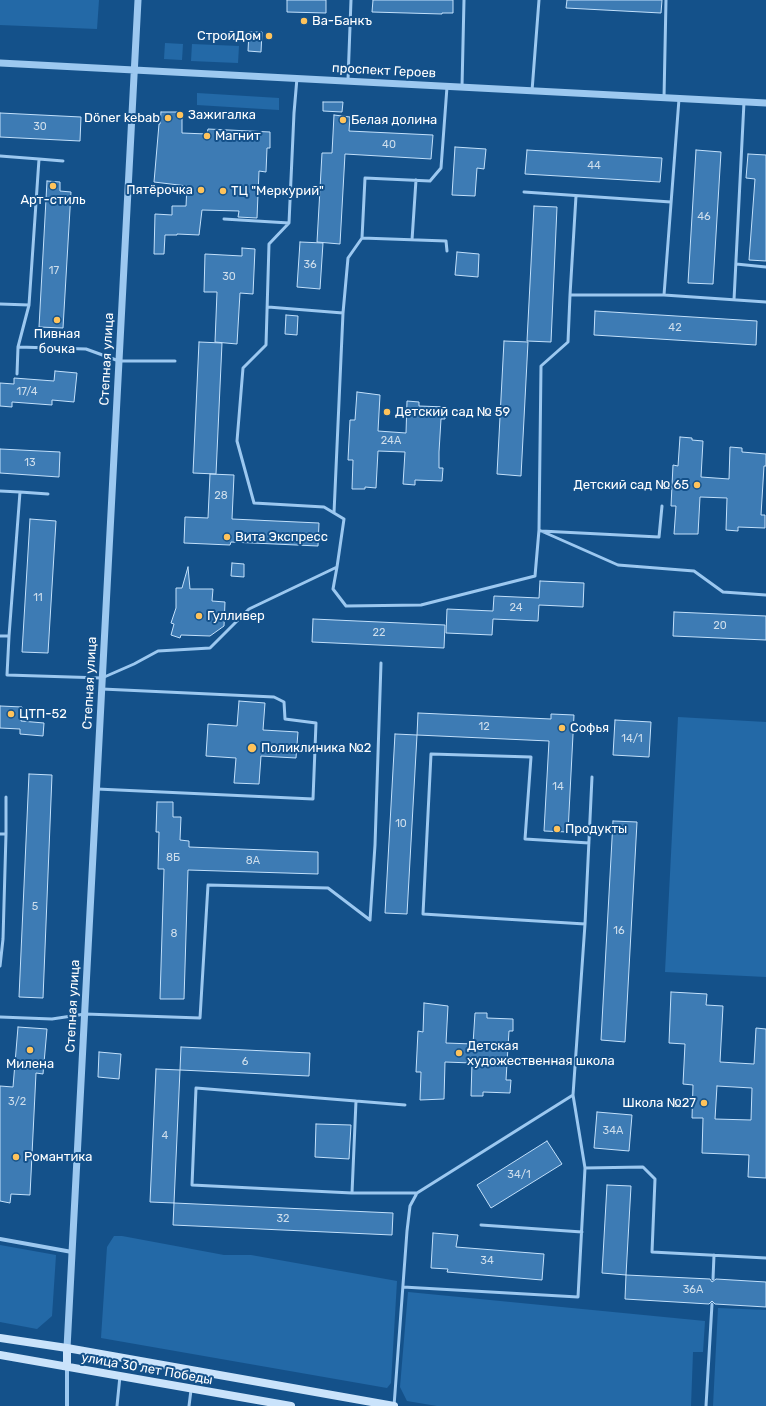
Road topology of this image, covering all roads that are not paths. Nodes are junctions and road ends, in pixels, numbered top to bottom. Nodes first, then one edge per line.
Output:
1 (138, 0) edge
2 (351, 0) edge
3 (464, 0) edge
4 (539, 0) edge
5 (666, 0) edge
6 (0, 63) edge
7 (134, 70) junction
8 (297, 78) junction
9 (348, 81) junction
10 (447, 86) junction
11 (462, 87) junction
12 (532, 91) junction
13 (664, 98) junction
14 (678, 99) junction
15 (744, 102) junction
16 (766, 104) edge
17 (0, 156) edge
18 (39, 159) junction
19 (63, 161) dead end
20 (416, 180) junction
21 (524, 192) dead end
22 (576, 196) junction
23 (671, 202) junction
24 (224, 219) dead end
25 (289, 222) junction
26 (362, 238) junction
27 (412, 240) junction
28 (447, 251) dead end
29 (736, 264) junction
30 (766, 267) edge
31 (570, 295) junction
32 (664, 295) junction
33 (734, 300) junction
34 (766, 302) edge
35 (0, 304) edge
36 (29, 305) junction
37 (268, 307) junction
38 (343, 313) junction
39 (18, 347) junction
40 (119, 361) junction
41 (176, 361) dead end
42 (17, 374) dead end
43 (0, 491) edge
44 (20, 492) junction
45 (48, 494) dead end
46 (662, 506) dead end
47 (334, 513) junction
48 (539, 530) junction
49 (337, 567) junction
50 (766, 595) edge
51 (0, 636) edge
52 (9, 636) junction
53 (381, 663) dead end
54 (102, 678) junction
55 (102, 689) junction
56 (592, 776) dead end
57 (97, 789) junction
58 (6, 797) dead end
59 (0, 834) edge
60 (6, 834) junction
61 (589, 843) junction
62 (585, 924) junction
63 (0, 966) edge
64 (85, 1014) junction
65 (0, 1017) edge
66 (573, 1095) junction
67 (356, 1101) junction
68 (405, 1104) dead end
69 (585, 1168) junction
70 (352, 1193) junction
71 (417, 1193) junction
72 (481, 1225) dead end
73 (582, 1232) junction
74 (0, 1239) edge
75 (72, 1252) junction
76 (714, 1255) junction
77 (766, 1258) edge
78 (713, 1279) dead end
79 (403, 1287) junction
80 (712, 1304) dead end
81 (0, 1338) edge
82 (67, 1348) junction
83 (0, 1355) edge
84 (67, 1366) junction
85 (120, 1376) junction
86 (192, 1389) junction
87 (67, 1406) edge
88 (116, 1406) edge
89 (189, 1406) edge
90 (291, 1406) edge
91 (394, 1406) edge
92 (706, 1406) edge

1 - 7 street, Степная улица
2 - 9 lane
3 - 11 lane
4 - 12 lane
5 - 13 lane
6 - 7 street, проспект Героев
7 - 8 street, проспект Героев
7 - 40 street, Степная улица
8 - 9 street, проспект Героев
8 - 25 lane
9 - 10 street, проспект Героев
10 - 11 street, проспект Героев
10 - 20 lane
11 - 12 street, проспект Героев
12 - 13 street, проспект Героев
13 - 14 street, проспект Героев
14 - 15 street, проспект Героев
14 - 23 lane
15 - 16 street, проспект Героев
15 - 29 lane
17 - 18 lane
18 - 19 lane
18 - 36 lane
20 - 26 lane
20 - 27 lane
21 - 22 lane
22 - 23 lane
22 - 31 lane
23 - 32 lane
24 - 25 lane
25 - 37 lane
26 - 27 lane
26 - 38 lane
27 - 28 lane
29 - 30 lane
29 - 33 lane
31 - 32 lane
31 - 48 lane
32 - 33 lane
33 - 34 lane
35 - 36 lane
36 - 39 lane
37 - 38 lane
37 - 47 lane
38 - 47 lane
39 - 40 lane
39 - 42 lane
40 - 41 lane
40 - 54 street, Степная улица
43 - 44 lane
44 - 45 lane
44 - 52 lane
46 - 48 lane
47 - 49 lane
48 - 49 lane
48 - 50 lane
49 - 54 lane
51 - 52 lane
52 - 54 lane
53 - 64 lane
54 - 55 street, Степная улица
55 - 57 street, Степная улица
55 - 57 lane
56 - 61 lane
57 - 64 street, Степная улица
58 - 60 lane
59 - 60 lane
60 - 63 lane
61 - 62 lane
61 - 62 lane
62 - 66 lane
64 - 65 lane
64 - 75 street, Степная улица
66 - 69 lane
66 - 71 lane
67 - 68 lane
67 - 70 lane
67 - 70 lane
69 - 73 lane
69 - 76 lane
70 - 71 lane
71 - 79 lane
72 - 73 lane
73 - 79 lane
74 - 75 street
75 - 82 street, Степная улица
76 - 77 lane
76 - 78 lane
79 - 91 lane
80 - 92 lane
81 - 82 main road
82 - 84 main road, Степная улица
82 - 91 main road
83 - 84 main road, улица 30 лет Победы
84 - 85 main road, улица 30 лет Победы
84 - 87 street
85 - 86 main road, улица 30 лет Победы
85 - 88 lane
86 - 89 lane
86 - 90 main road, улица 30 лет Победы

